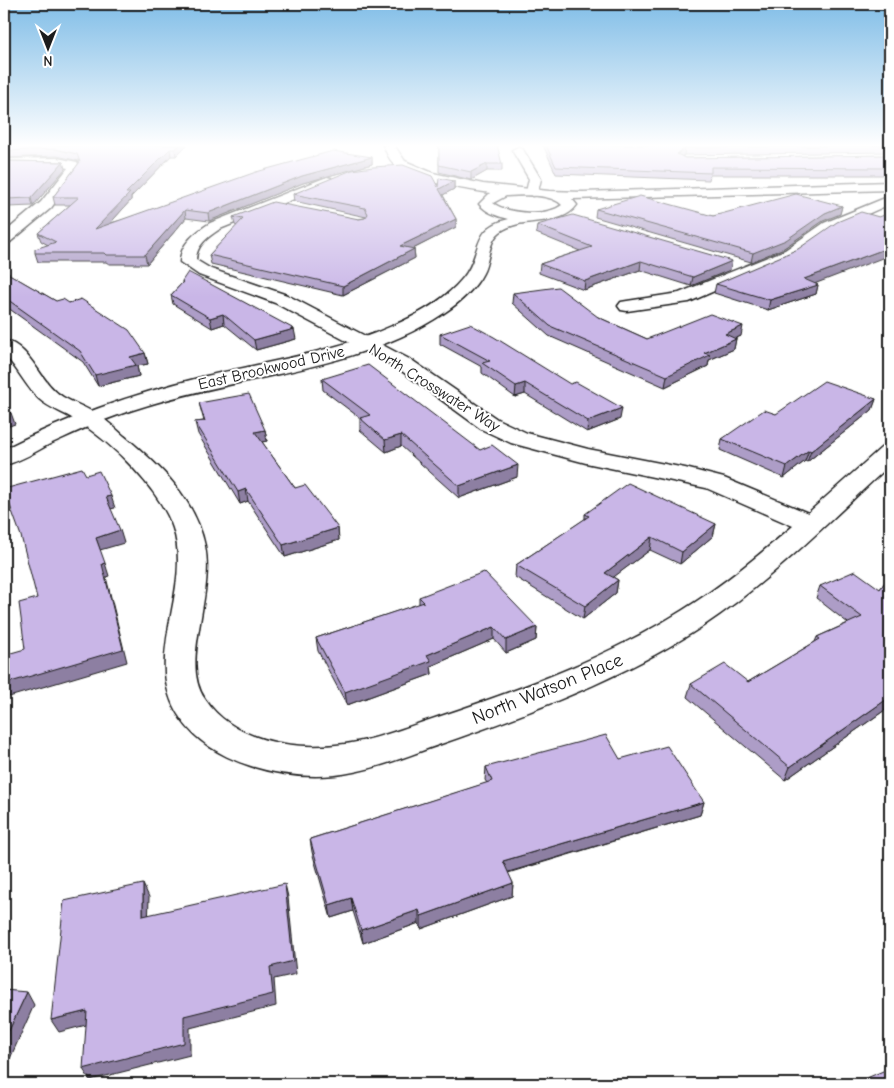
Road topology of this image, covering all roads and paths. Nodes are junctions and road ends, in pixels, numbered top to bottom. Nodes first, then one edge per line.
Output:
1 (53, 196) edge
2 (290, 196) edge
3 (478, 196) edge
4 (498, 196) edge
5 (556, 196) edge
6 (603, 196) edge
7 (885, 196) edge
8 (271, 203) junction
9 (298, 209) edge
10 (565, 209) junction
11 (494, 213) junction
12 (579, 219) edge
13 (4, 240) edge
14 (728, 262) edge
15 (751, 269) junction
16 (626, 306) dead end
17 (365, 344) junction
18 (4, 346) edge
19 (89, 419) junction
20 (890, 452) edge
21 (4, 458) edge
22 (810, 523) junction

1 - 13 street
2 - 8 street, North Crosswater Way
3 - 11 street
4 - 11 street
5 - 10 street
6 - 10 street
7 - 15 street
8 - 9 street
8 - 17 street, North Crosswater Way
10 - 11 street
10 - 12 street
11 - 17 street, East Brookwood Drive
14 - 15 street
15 - 16 street
17 - 19 street, East Brookwood Drive
17 - 22 street, North Crosswater Way
18 - 19 street, North Watson Place
19 - 21 street, East Brookwood Drive
19 - 22 street, North Watson Place
20 - 22 street, North Watson Place

